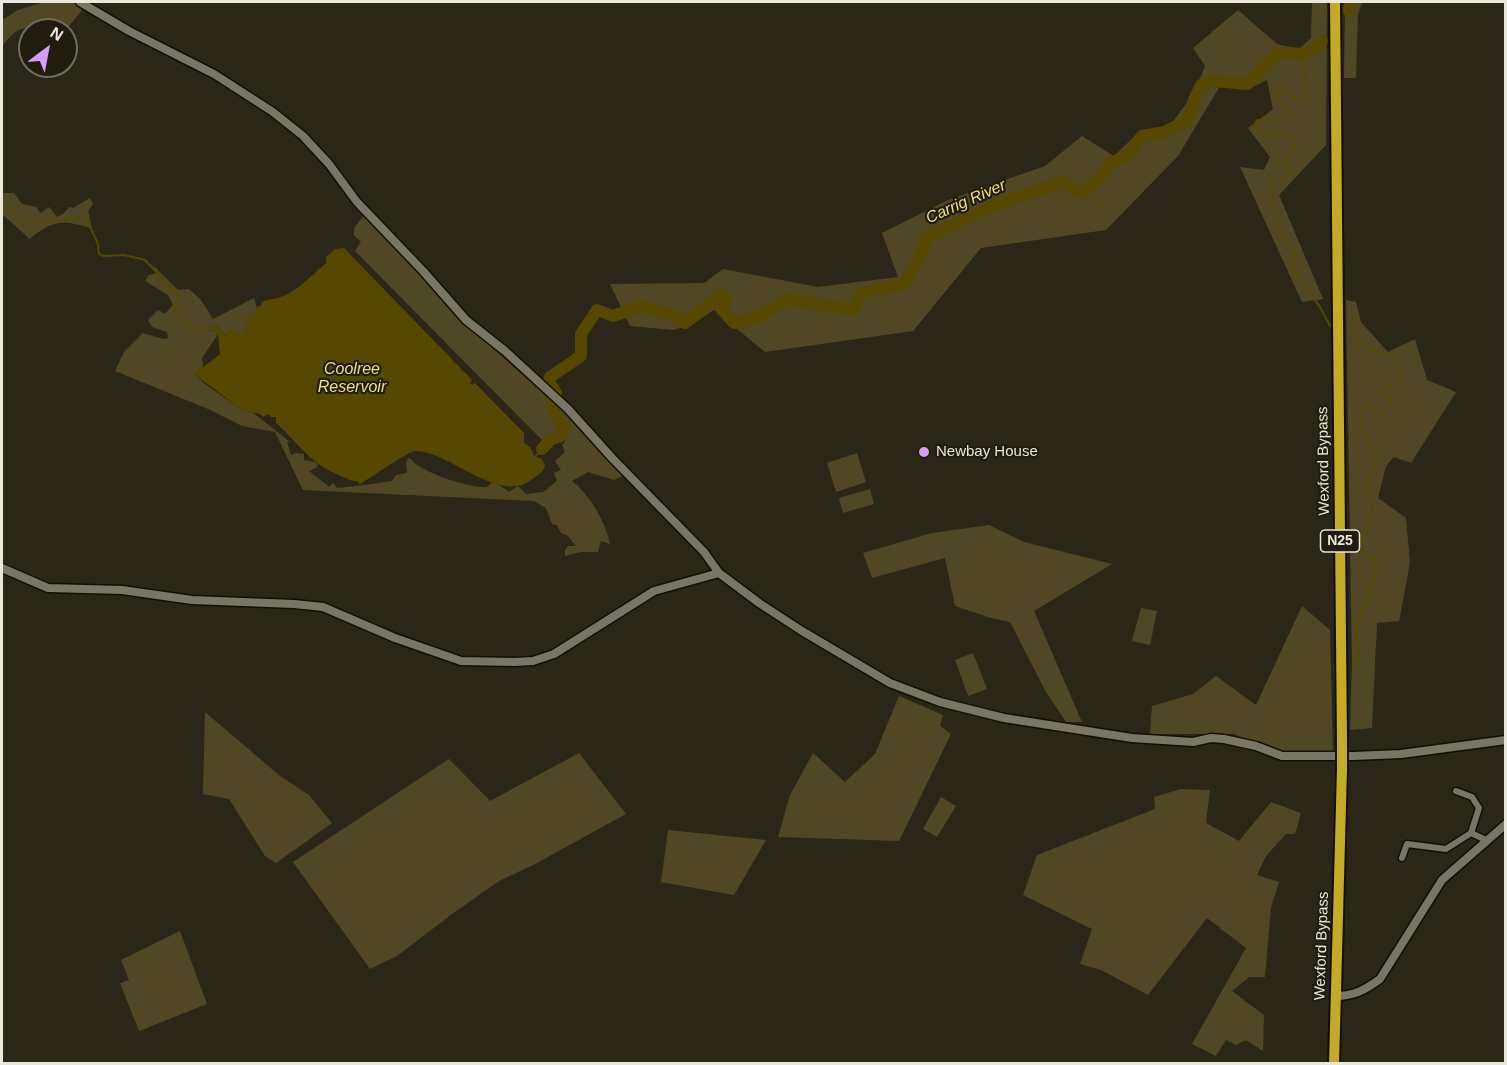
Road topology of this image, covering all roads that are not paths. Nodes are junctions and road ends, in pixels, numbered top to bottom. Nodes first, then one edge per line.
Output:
1 (80, 2) edge
2 (1335, 2) edge
3 (2, 568) edge
4 (719, 573) junction
5 (1506, 740) edge
6 (1456, 791) dead end
7 (1506, 824) edge
8 (1471, 833) junction
9 (1486, 840) junction
10 (1402, 858) dead end
11 (1336, 996) junction
12 (1334, 1064) edge

1 - 4 street
2 - 11 highway, Wexford Bypass / N25, bridge
3 - 4 street
4 - 5 street
6 - 8 street
7 - 9 street
8 - 9 street
8 - 10 street
9 - 11 street
11 - 12 highway, Wexford Bypass / N25

